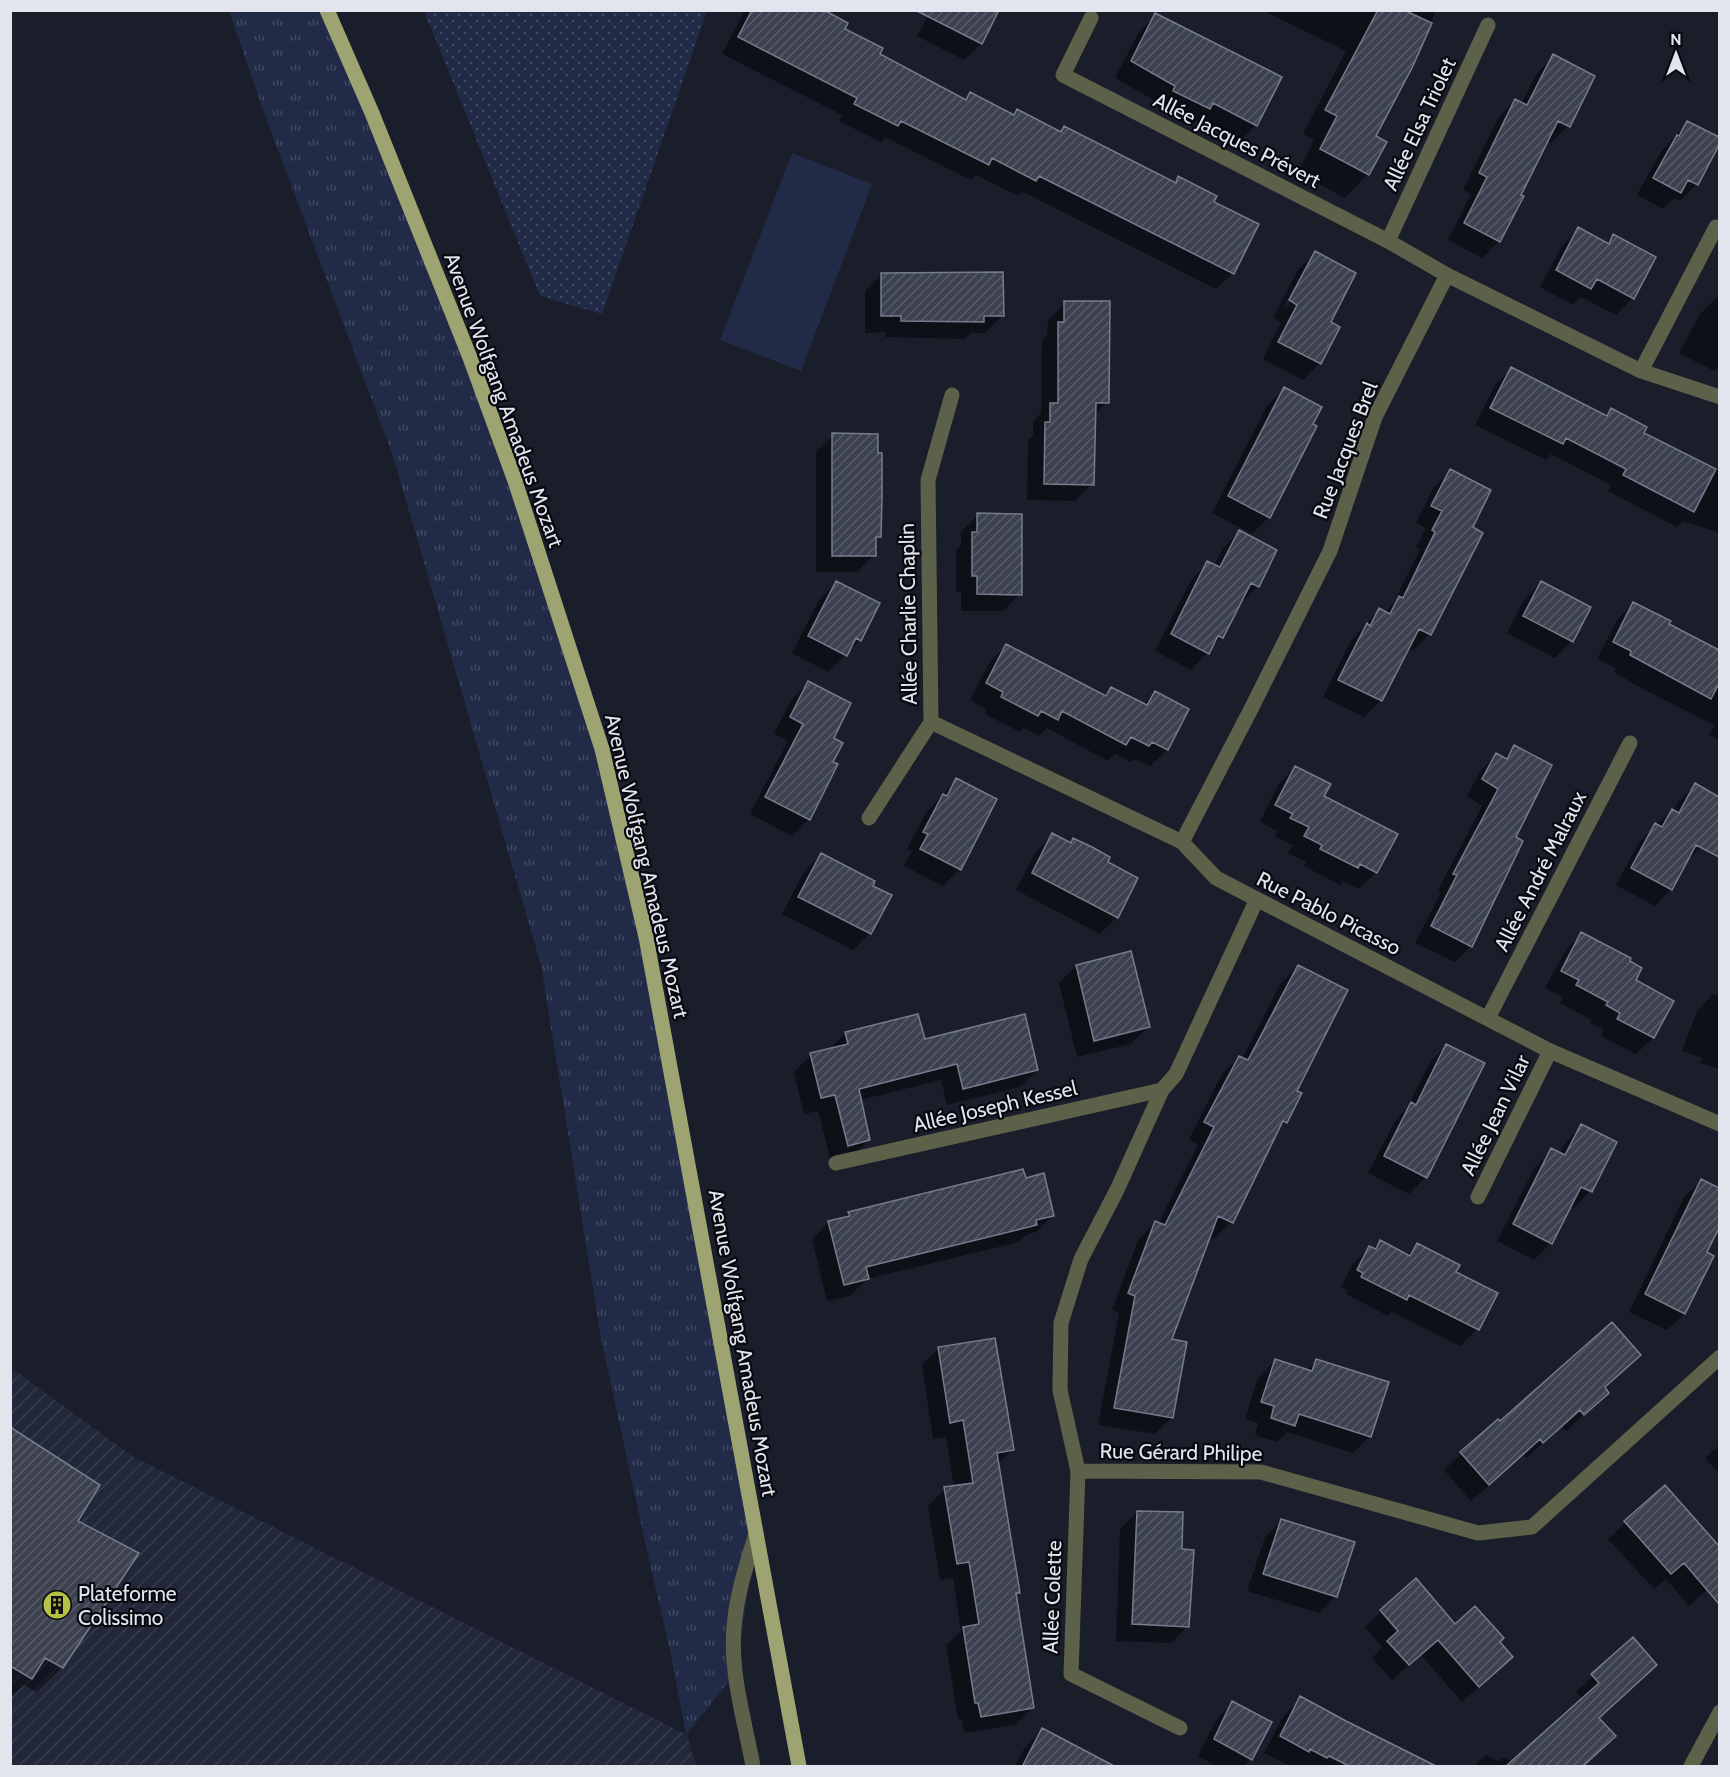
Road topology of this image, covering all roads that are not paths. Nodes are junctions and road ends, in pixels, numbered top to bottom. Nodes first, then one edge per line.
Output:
1 (327, 10) edge
2 (1091, 18) dead end
3 (1488, 25) dead end
4 (1716, 227) dead end
5 (1388, 241) junction
6 (1447, 275) junction
7 (1641, 371) junction
8 (952, 395) dead end
9 (1719, 397) edge
10 (931, 722) junction
11 (1630, 743) dead end
12 (870, 818) dead end
13 (1182, 842) junction
14 (1257, 899) junction
15 (1488, 1018) junction
16 (1550, 1051) junction
17 (1162, 1090) junction
18 (1719, 1124) edge
19 (836, 1163) dead end
20 (1478, 1197) dead end
21 (1719, 1357) edge
22 (1078, 1471) junction
23 (756, 1533) junction
24 (1719, 1712) edge
25 (1180, 1728) dead end
26 (753, 1767) edge
27 (800, 1767) edge
28 (1691, 1767) edge

1 - 23 main road, Avenue Wolfgang Amadeus Mozart
2 - 5 street, Allée Jacques Prévert
3 - 5 street, Allée Elsa Triolet
4 - 7 street
5 - 6 street, Allée Jacques Prévert
6 - 7 street
6 - 13 street, Rue Jacques Brel
7 - 9 street
8 - 10 street, Allée Charlie Chaplin
10 - 12 street, Allée Charlie Chaplin
10 - 13 street, Rue Pablo Picasso
11 - 15 street, Allée André Malraux
13 - 14 street, Rue Pablo Picasso
14 - 15 street, Rue Pablo Picasso
14 - 17 street, Rue Gérard Philipe
15 - 16 street, Rue Pablo Picasso
16 - 18 street, Rue Pablo Picasso
16 - 20 street, Allée Jean Vilar
17 - 19 street, Allée Joseph Kessel
17 - 22 street, Rue Gérard Philipe
21 - 22 street, Rue Gérard Philipe
22 - 25 street, Allée Colette
23 - 26 street
23 - 27 main road, Avenue Wolfgang Amadeus Mozart
24 - 28 street

